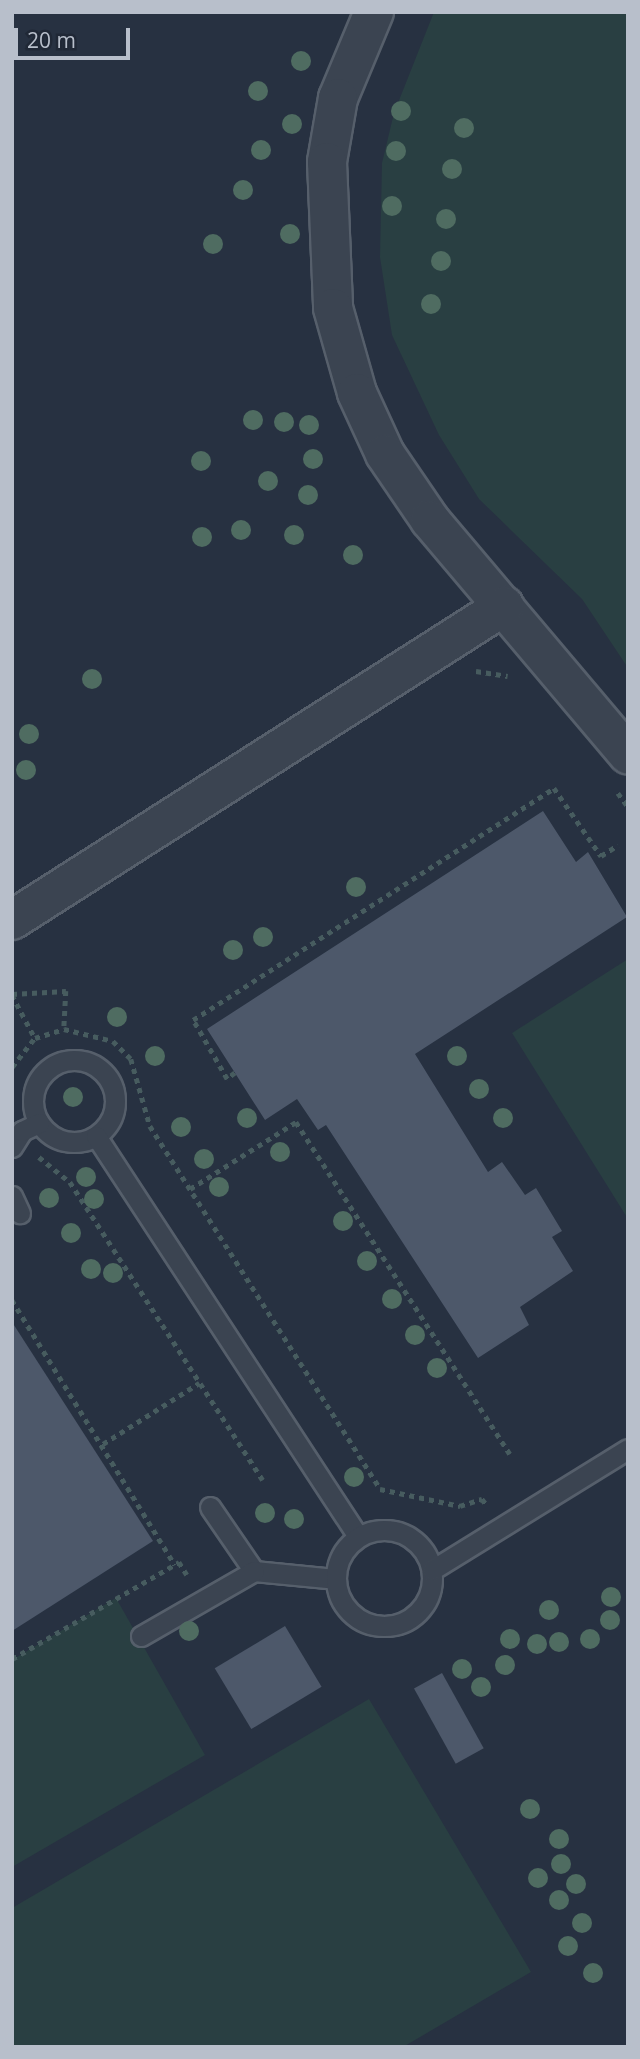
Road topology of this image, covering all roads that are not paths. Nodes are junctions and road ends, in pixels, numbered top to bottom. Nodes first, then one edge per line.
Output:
1 (374, 12) edge
2 (504, 606) junction
3 (621, 771) edge
4 (12, 920) edge
5 (39, 1124) junction
6 (96, 1136) junction
7 (13, 1144) edge
8 (628, 1449) edge
9 (210, 1507) dead end
10 (359, 1536) junction
11 (432, 1570) junction
12 (254, 1572) junction
13 (335, 1578) junction
14 (141, 1636) dead end

1 - 2 street
2 - 3 street
2 - 4 street
5 - 6 lane
5 - 6 lane
5 - 7 lane
6 - 10 lane
8 - 11 lane
9 - 12 lane
10 - 11 lane
10 - 13 lane
11 - 13 lane
12 - 13 lane
12 - 14 lane

